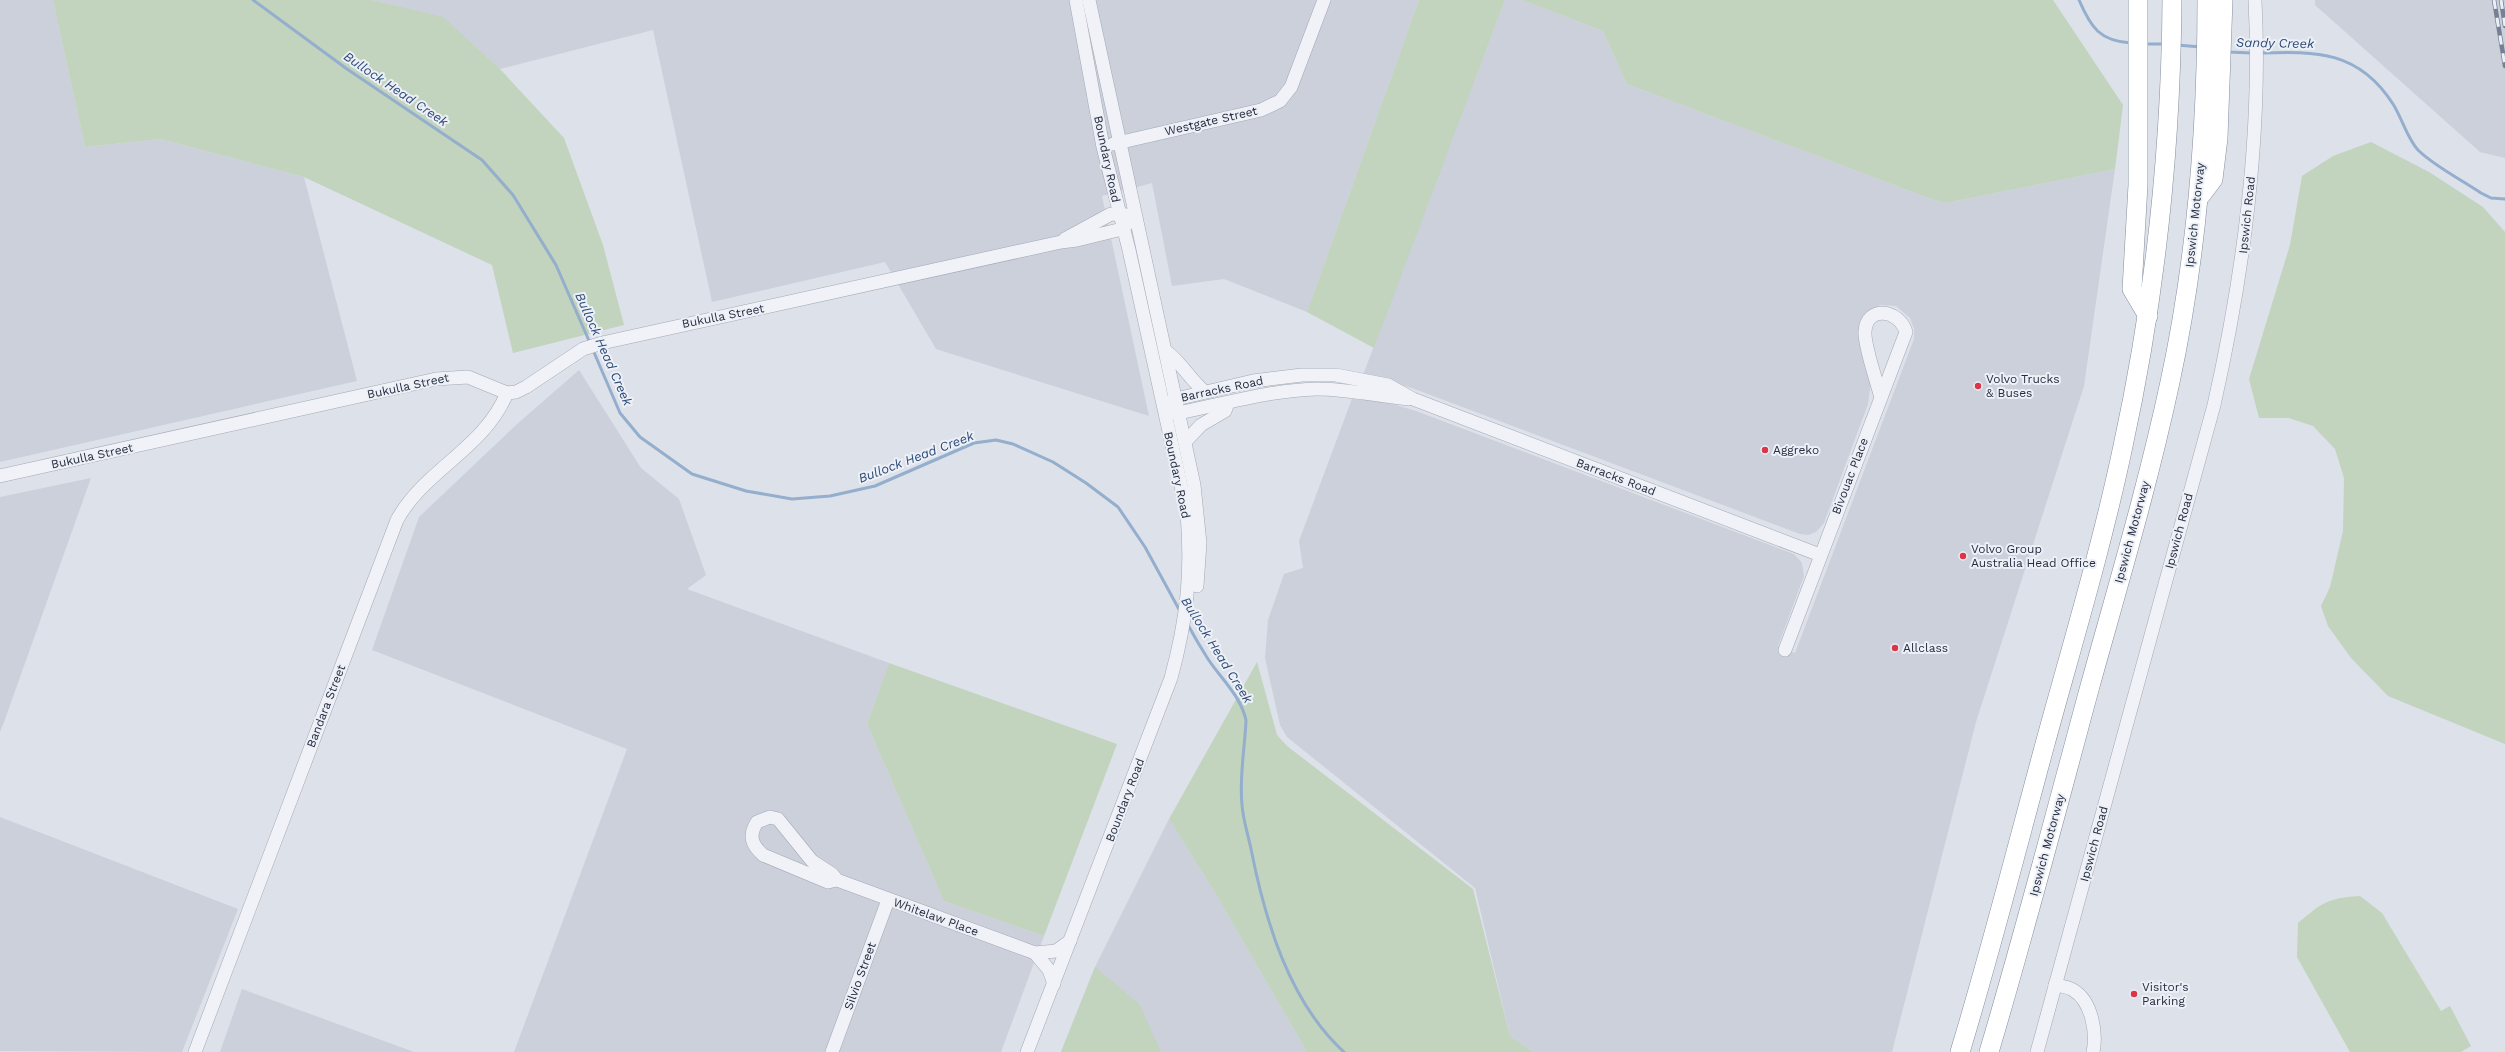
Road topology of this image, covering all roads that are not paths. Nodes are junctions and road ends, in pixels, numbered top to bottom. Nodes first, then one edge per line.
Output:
1 (1076, 0) edge
2 (1089, 0) edge
3 (1324, 0) edge
4 (2138, 0) edge
5 (2172, 0) edge
6 (2207, 0) edge
7 (2223, 0) edge
8 (2255, 0) edge
9 (2215, 33) junction
10 (1120, 143) junction
11 (1103, 147) junction
12 (1119, 213) junction
13 (1134, 217) junction
14 (1122, 229) junction
15 (1061, 242) junction
16 (2148, 316) junction
17 (1166, 351) junction
18 (507, 392) junction
19 (1205, 392) junction
20 (1881, 398) junction
21 (1176, 400) junction
22 (1413, 400) junction
23 (1228, 403) junction
24 (1162, 408) junction
25 (1178, 413) junction
26 (1185, 442) junction
27 (0, 476) edge
28 (1820, 555) junction
29 (1194, 572) junction
30 (1785, 650) dead end
31 (1159, 723) junction
32 (837, 880) junction
33 (888, 900) junction
34 (1070, 941) junction
35 (1035, 953) junction
36 (1054, 984) junction
37 (2056, 984) junction
38 (196, 1052) edge
39 (832, 1052) edge
40 (1027, 1052) edge
41 (1035, 1052) edge
42 (1960, 1052) edge
43 (1989, 1052) edge
44 (2037, 1052) edge
45 (2093, 1052) edge

1 - 11 street, Boundary Road
2 - 10 street, Boundary Road
3 - 10 street, Westgate Street
4 - 16 highway
5 - 16 highway
6 - 9 highway, Ipswich Motorway
7 - 9 highway
8 - 37 street, Ipswich Road
9 - 43 highway, Ipswich Motorway
10 - 11 street, Westgate Street
10 - 13 street, Boundary Road
11 - 12 street, Boundary Road
12 - 13 street
12 - 14 street, Boundary Road
12 - 15 street, Bukulla Street
13 - 14 street
13 - 17 street, Boundary Road
14 - 15 street, Bukulla Street
14 - 24 street, Boundary Road
15 - 18 street, Bukulla Street
16 - 42 highway
17 - 19 street
17 - 21 street, Boundary Road
18 - 27 street, Bukulla Street
18 - 38 street, Bandara Street
19 - 21 street, Barracks Road
19 - 22 street, Barracks Road
20 - 20 street, Bivouac Place
20 - 28 street, Bivouac Place
21 - 24 street, Barracks Road
21 - 25 street, Boundary Road
22 - 23 street, Barracks Road
22 - 28 street, Barracks Road
23 - 25 street, Barracks Road
23 - 26 street
24 - 25 street, Barracks Road
24 - 29 street, Boundary Road
25 - 26 street, Boundary Road
26 - 29 street, Boundary Road
28 - 30 street, Bivouac Place
29 - 31 street, Boundary Road
31 - 34 street, Boundary Road
31 - 41 street, Boundary Road
32 - 32 street, Whitelaw Place
32 - 33 street, Whitelaw Place
33 - 35 street, Whitelaw Place
33 - 39 street, Silvio Street
34 - 35 street, Whitelaw Place
34 - 36 street, Boundary Road
35 - 36 street
36 - 40 street, Boundary Road
37 - 44 street, Ipswich Road
37 - 45 street

